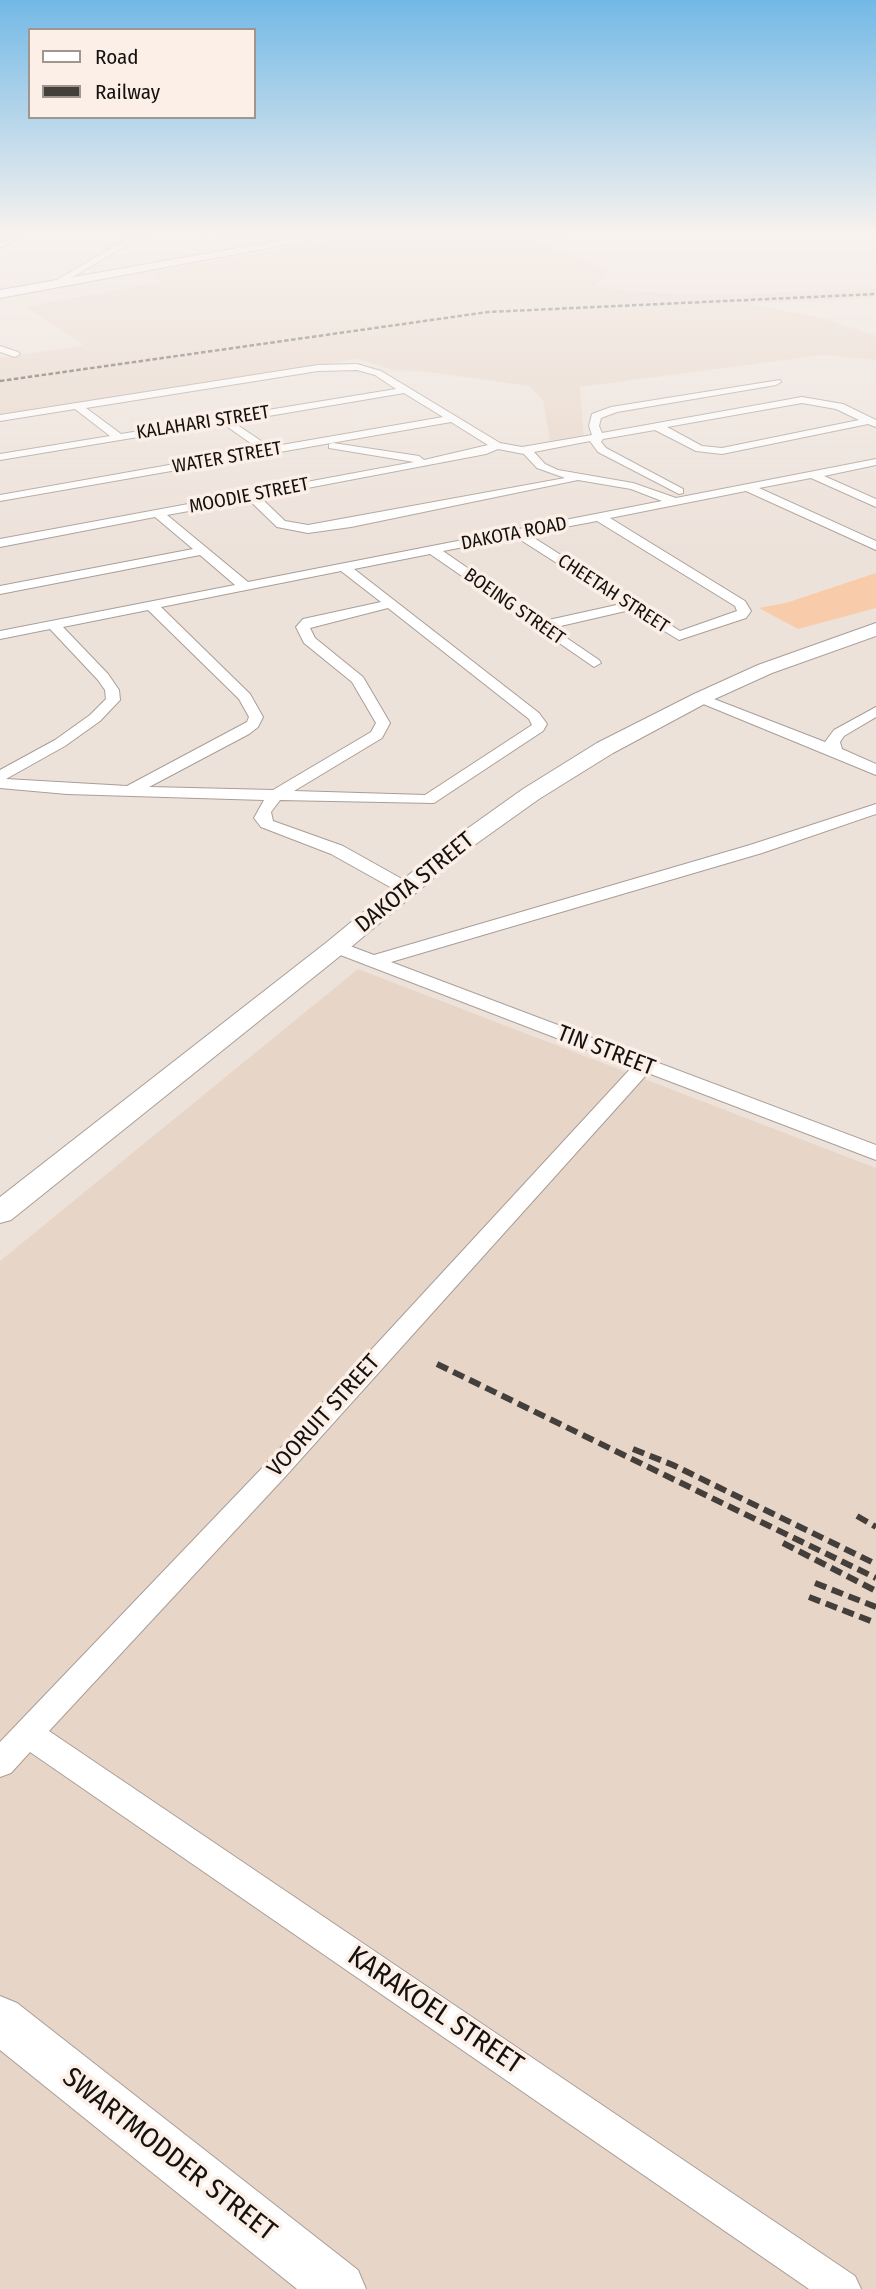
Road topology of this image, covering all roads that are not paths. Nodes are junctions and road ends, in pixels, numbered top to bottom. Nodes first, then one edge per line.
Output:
1 (0, 349) edge
2 (0, 356) edge
3 (776, 382) dead end
4 (406, 390) junction
5 (77, 405) junction
6 (0, 418) edge
7 (454, 418) junction
8 (224, 420) junction
9 (873, 423) edge
10 (656, 426) junction
11 (119, 437) junction
12 (598, 438) junction
13 (312, 443) junction
14 (495, 445) junction
15 (524, 450) junction
16 (269, 451) junction
17 (0, 457) edge
18 (435, 461) junction
19 (876, 462) edge
20 (813, 475) junction
21 (578, 479) junction
22 (748, 488) junction
23 (251, 495) junction
24 (0, 498) edge
25 (693, 499) junction
26 (676, 502) junction
27 (876, 503) edge
28 (157, 513) junction
29 (600, 517) junction
30 (518, 533) junction
31 (0, 543) edge
32 (876, 546) edge
33 (433, 550) junction
34 (202, 551) junction
35 (345, 568) junction
36 (246, 587) junction
37 (0, 590) edge
38 (391, 604) junction
39 (152, 606) junction
40 (631, 606) junction
41 (53, 624) junction
42 (541, 626) junction
43 (876, 629) edge
44 (0, 635) edge
45 (594, 663) dead end
46 (701, 698) junction
47 (876, 711) edge
48 (835, 752) junction
49 (876, 770) edge
50 (0, 776) edge
51 (0, 783) edge
52 (130, 791) junction
53 (275, 796) junction
54 (876, 809) edge
55 (405, 888) junction
56 (336, 947) junction
57 (374, 961) junction
58 (644, 1066) junction
59 (876, 1153) edge
60 (0, 1213) edge
61 (27, 1733) junction
62 (0, 1763) edge
63 (0, 2020) edge
64 (339, 2289) edge
65 (842, 2289) edge

1 - 2 street
3 - 12 street
4 - 5 street
4 - 7 street
4 - 8 street, KALAHARI STREET
5 - 6 street
5 - 11 street
7 - 13 street, WATER STREET
7 - 14 street
8 - 11 street, KALAHARI STREET
8 - 16 street
9 - 10 street
9 - 10 street
10 - 12 street
11 - 17 street, KALAHARI STREET
12 - 15 street
12 - 25 street
13 - 16 street, WATER STREET
13 - 18 street
14 - 15 street
14 - 18 street, MOODIE STREET
15 - 21 street
16 - 24 street, WATER STREET
18 - 23 street, MOODIE STREET
19 - 20 street, DAKOTA ROAD
20 - 22 street, DAKOTA ROAD
20 - 27 street
21 - 23 street
21 - 26 street
22 - 25 street, DAKOTA ROAD
22 - 32 street
23 - 28 street, MOODIE STREET
25 - 26 street, DAKOTA ROAD
26 - 29 street, DAKOTA ROAD
28 - 31 street, MOODIE STREET
28 - 34 street
29 - 30 street, DAKOTA ROAD
29 - 40 street, CHEETAH STREET
30 - 33 street, DAKOTA ROAD
30 - 40 street, CHEETAH STREET
33 - 35 street, DAKOTA ROAD
33 - 42 street, BOEING STREET
34 - 36 street
34 - 37 street
35 - 36 street, DAKOTA ROAD
35 - 38 street
36 - 39 street, DAKOTA ROAD
38 - 53 street
38 - 53 street
39 - 41 street, DAKOTA ROAD
39 - 52 street
40 - 42 street
41 - 44 street, DAKOTA ROAD
41 - 50 street
42 - 45 street, BOEING STREET
43 - 46 street, DAKOTA STREET
46 - 48 street
46 - 55 street, DAKOTA STREET
47 - 48 street
48 - 49 street
51 - 52 street
52 - 53 street
53 - 55 street
54 - 57 street
55 - 56 street, DAKOTA STREET
56 - 57 street, TIN STREET
56 - 60 street, DAKOTA STREET
57 - 58 street, TIN STREET
58 - 59 street, TIN STREET
58 - 61 street, VOORUIT STREET
61 - 62 street, VOORUIT STREET
61 - 65 street, KARAKOEL STREET
63 - 64 street, SWARTMODDER STREET

